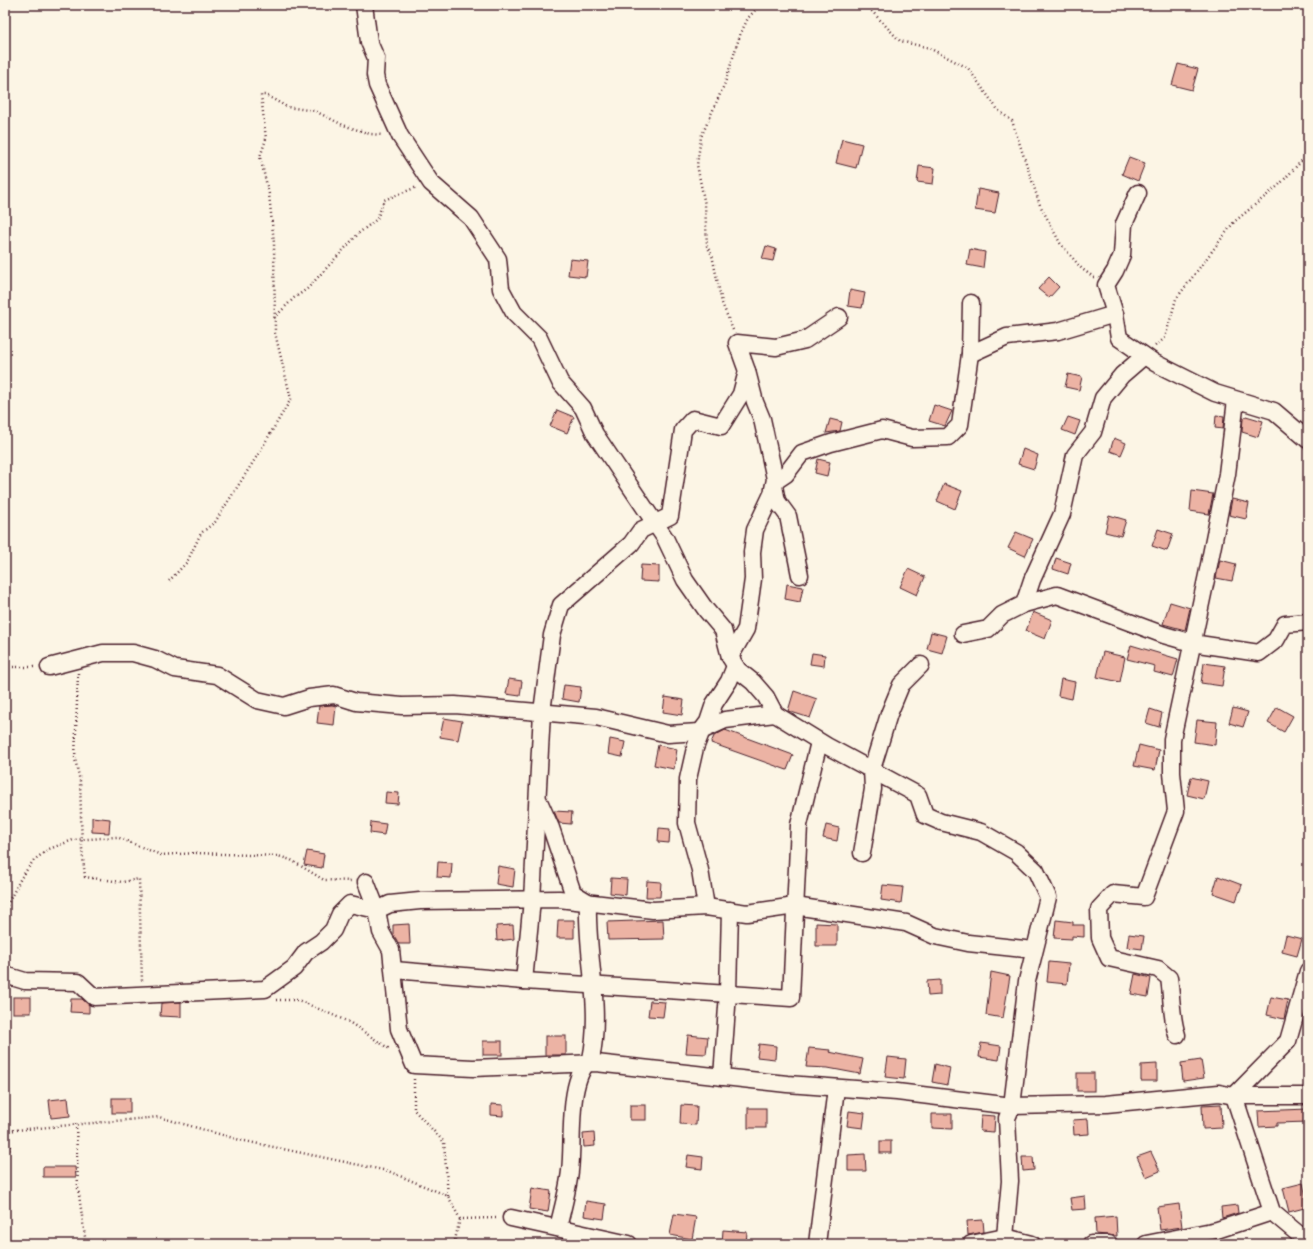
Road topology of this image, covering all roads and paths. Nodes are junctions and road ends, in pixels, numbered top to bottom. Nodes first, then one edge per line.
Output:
1 (364, 5) edge
2 (760, 5) edge
3 (866, 5) edge
4 (400, 136) junction
5 (1308, 154) edge
6 (431, 183) junction
7 (1138, 193) dead end
8 (1106, 285) junction
9 (971, 303) dead end
10 (1115, 314) junction
11 (839, 317) dead end
12 (274, 318) junction
13 (737, 343) junction
14 (1129, 345) junction
15 (970, 354) junction
16 (1144, 356) junction
17 (747, 371) junction
18 (1122, 375) junction
19 (1236, 400) junction
20 (1308, 440) edge
21 (774, 486) junction
22 (656, 524) junction
23 (800, 575) dead end
24 (169, 581) dead end
25 (1024, 604) junction
26 (1308, 622) edge
27 (963, 634) dead end
28 (1192, 643) junction
29 (79, 660) junction
30 (732, 662) junction
31 (921, 665) dead end
32 (5, 667) edge
33 (49, 667) joint
34 (542, 712) junction
35 (776, 714) junction
36 (702, 730) junction
37 (819, 742) junction
38 (872, 769) junction
39 (538, 799) junction
40 (81, 841) junction
41 (862, 853) dead end
42 (366, 882) joint
43 (532, 900) junction
44 (588, 902) junction
45 (795, 906) junction
46 (706, 907) junction
47 (5, 909) edge
48 (377, 910) junction
49 (730, 910) junction
50 (1034, 950) junction
51 (394, 970) junction
52 (1308, 971) edge
53 (5, 975) edge
54 (524, 981) junction
55 (593, 985) junction
56 (265, 989) junction
57 (728, 993) junction
58 (143, 995) junction
59 (1177, 1035) dead end
60 (394, 1052) dead end
61 (586, 1063) junction
62 (414, 1065) junction
63 (722, 1077) junction
64 (836, 1088) junction
65 (1234, 1096) junction
66 (1308, 1096) edge
67 (1012, 1106) junction
68 (76, 1124) junction
69 (5, 1131) edge
70 (5, 1135) edge
71 (5, 1151) edge
72 (448, 1196) junction
73 (1272, 1212) junction
74 (511, 1218) joint
75 (460, 1219) junction
76 (558, 1228) junction
77 (1005, 1237) junction
78 (1308, 1242) edge
79 (86, 1244) edge
80 (454, 1244) edge
81 (629, 1244) edge
82 (817, 1244) edge
83 (971, 1244) edge
84 (1032, 1244) edge
85 (1091, 1244) edge
86 (1109, 1244) edge
87 (1146, 1244) edge

1 - 4 street
2 - 13 path
3 - 8 path
4 - 6 street
4 - 12 path
5 - 16 path
6 - 12 path
6 - 22 street
7 - 8 street
8 - 10 street
9 - 15 street
10 - 14 street
10 - 15 street
11 - 13 street
12 - 24 path
13 - 17 street
14 - 16 street
14 - 18 street
15 - 21 street
16 - 18 street
16 - 19 street
17 - 21 street
17 - 22 street
18 - 25 street
19 - 20 street
19 - 28 street
21 - 23 street
21 - 30 street
22 - 30 street
22 - 34 street
25 - 27 street
25 - 28 street
26 - 28 street
28 - 59 street
29 - 33 street
29 - 34 street
29 - 40 path
30 - 35 street
30 - 36 street
31 - 38 street
32 - 33 path
34 - 36 street
34 - 39 street
35 - 36 street
35 - 37 street
36 - 46 street
37 - 38 street
37 - 45 street
38 - 41 street
38 - 50 street
39 - 43 street
39 - 44 street
40 - 42 path
40 - 47 path
40 - 58 path
42 - 48 street
43 - 44 street
43 - 48 street
43 - 54 street
44 - 46 street
44 - 55 street
45 - 49 street
45 - 50 street
45 - 57 street
46 - 49 street
48 - 51 street
48 - 56 street
49 - 57 street
50 - 67 street
51 - 54 street
51 - 62 street
52 - 65 street
53 - 58 street
54 - 55 street
55 - 57 street
55 - 61 street
56 - 58 street
56 - 60 path
57 - 63 street
61 - 62 street
61 - 63 street
61 - 76 street
62 - 72 path
63 - 64 street
64 - 67 street
64 - 82 street
65 - 66 street
65 - 67 street
65 - 73 street
67 - 77 street
68 - 69 path
68 - 72 path
68 - 79 path
70 - 71 path
72 - 75 path
73 - 78 street
73 - 87 street
74 - 75 path
74 - 76 street
75 - 80 path
76 - 81 street
77 - 83 street
77 - 84 street
85 - 86 street

